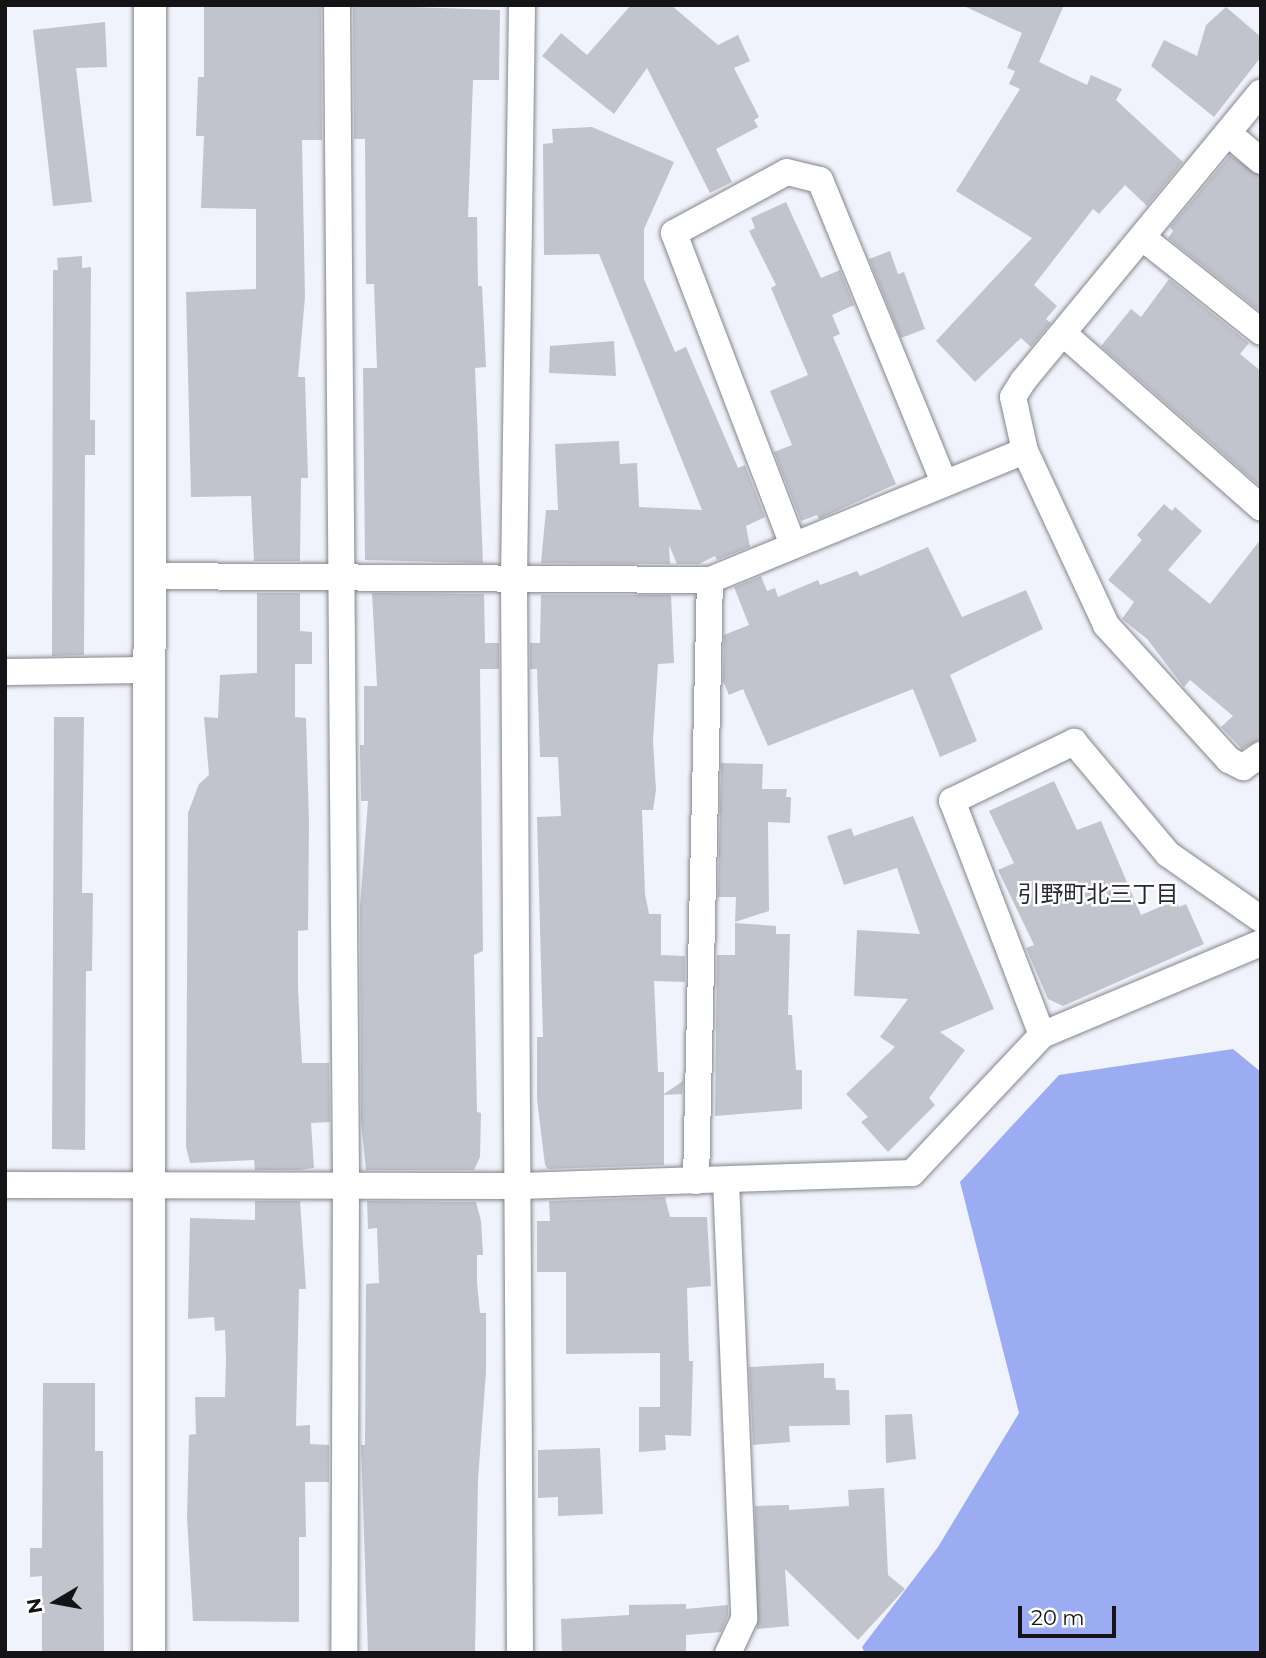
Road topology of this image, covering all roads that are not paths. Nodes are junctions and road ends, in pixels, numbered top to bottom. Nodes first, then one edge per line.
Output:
1 (150, 5) edge
2 (337, 5) edge
3 (522, 5) edge
4 (1261, 92) edge
5 (1228, 133) junction
6 (1261, 161) edge
7 (1143, 238) junction
8 (1261, 332) edge
9 (1065, 335) junction
10 (1025, 451) junction
11 (944, 483) junction
12 (1261, 508) edge
13 (793, 545) junction
14 (148, 576) junction
15 (341, 577) junction
16 (514, 579) junction
17 (710, 580) junction
18 (147, 670) junction
19 (5, 672) edge
20 (1261, 755) edge
21 (1261, 919) edge
22 (1261, 943) edge
23 (1042, 1035) junction
24 (696, 1181) junction
25 (726, 1181) junction
26 (346, 1183) junction
27 (152, 1184) junction
28 (5, 1185) edge
29 (520, 1186) junction
30 (149, 1653) edge
31 (344, 1653) edge
32 (520, 1653) edge
33 (728, 1653) edge

1 - 14 street
2 - 15 street
3 - 16 street
4 - 5 street
5 - 6 street
5 - 7 street
7 - 8 street
7 - 9 street
9 - 10 street
9 - 12 street
10 - 11 street
10 - 20 street
11 - 13 street
11 - 13 street
13 - 17 street
14 - 15 street
14 - 18 street
15 - 16 street
15 - 26 street
16 - 17 street
16 - 29 street
17 - 24 street
18 - 19 street
18 - 27 street
21 - 23 street
22 - 23 street
23 - 25 street
24 - 25 street
24 - 29 street
25 - 33 street
26 - 27 street
26 - 29 street
26 - 31 street
27 - 28 street
27 - 30 street
29 - 32 street

